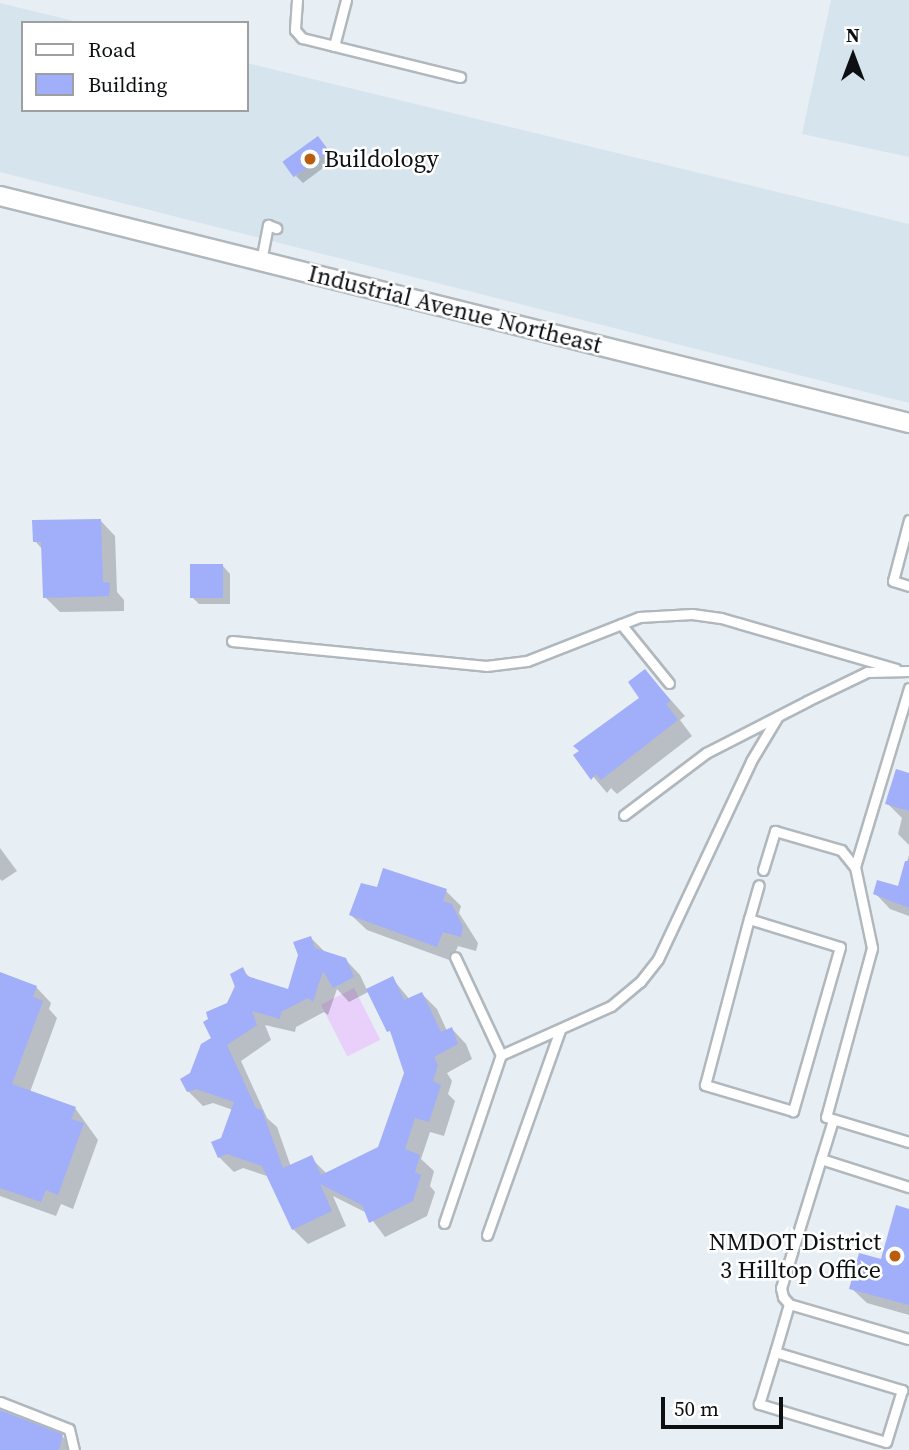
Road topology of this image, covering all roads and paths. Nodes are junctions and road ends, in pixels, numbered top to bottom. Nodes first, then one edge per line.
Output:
1 (297, 0) edge
2 (346, 0) edge
3 (334, 46) junction
4 (460, 76) dead end
5 (0, 196) edge
6 (276, 228) dead end
7 (261, 261) junction
8 (909, 423) edge
9 (909, 520) edge
10 (909, 586) edge
11 (621, 624) junction
12 (232, 641) dead end
13 (896, 669) junction
14 (909, 671) edge
15 (669, 683) dead end
16 (909, 688) edge
17 (778, 716) junction
18 (624, 815) dead end
19 (855, 867) junction
20 (763, 870) dead end
21 (759, 885) dead end
22 (749, 919) junction
23 (455, 957) dead end
24 (560, 1030) junction
25 (501, 1055) junction
26 (833, 1120) junction
27 (909, 1142) edge
28 (821, 1159) junction
29 (909, 1186) edge
30 (444, 1223) dead end
31 (487, 1234) dead end
32 (789, 1304) junction
33 (909, 1339) edge
34 (775, 1352) junction
35 (0, 1402) edge
36 (74, 1450) edge

1 - 3 lane
2 - 3 lane
3 - 4 lane
5 - 7 street, Industrial Avenue Northeast
6 - 7 lane
7 - 8 street, Industrial Avenue Northeast
9 - 10 lane
11 - 12 lane
11 - 13 lane
11 - 15 lane
13 - 14 lane
13 - 17 lane
16 - 19 lane
17 - 18 lane
17 - 24 lane
19 - 20 lane
19 - 26 lane
21 - 22 lane
22 - 22 lane
23 - 25 lane
24 - 25 lane
24 - 31 lane
25 - 30 lane
26 - 27 lane
26 - 28 lane
28 - 29 lane
28 - 32 lane
32 - 33 lane
32 - 34 lane
34 - 34 lane
35 - 36 lane

